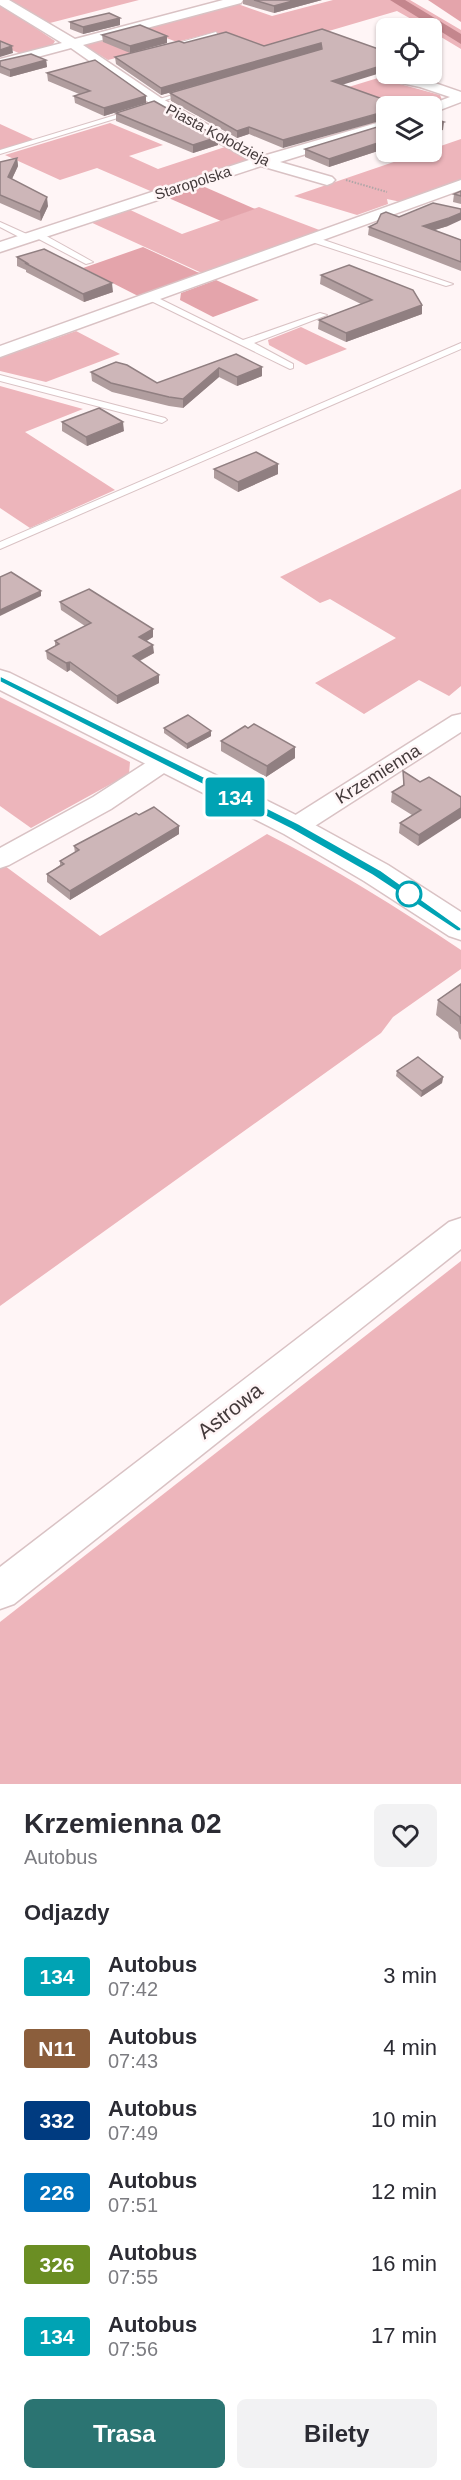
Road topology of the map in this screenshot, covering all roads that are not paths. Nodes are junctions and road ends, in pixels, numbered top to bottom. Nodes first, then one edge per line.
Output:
1 (0, 0) edge
2 (237, 0) edge
3 (216, 34) edge
4 (72, 43) junction
5 (158, 49) edge
6 (0, 63) edge
7 (418, 84) edge
8 (199, 88) edge
9 (155, 104) junction
10 (442, 106) edge
11 (138, 110) edge
12 (376, 128) edge
13 (0, 152) edge
14 (261, 161) junction
15 (327, 180) road end
16 (461, 185) edge
17 (418, 200) junction
18 (450, 208) edge
19 (0, 224) edge
20 (33, 237) junction
21 (312, 238) junction
22 (0, 248) edge
23 (89, 262) dead end
24 (449, 284) dead end
25 (150, 297) junction
26 (323, 315) dead end
27 (247, 343) junction
28 (461, 346) edge
29 (0, 352) edge
30 (290, 366) dead end
31 (0, 378) edge
32 (162, 420) dead end
33 (0, 546) edge
34 (0, 679) edge
35 (461, 721) edge
36 (164, 762) junction
37 (295, 827) junction
38 (0, 859) edge
39 (461, 928) edge
40 (461, 1232) edge
41 (0, 1591) edge

1 - 4 street, Piasta Kołodzieja
2 - 4 street
3 - 5 lane
4 - 6 street
4 - 9 street, Piasta Kołodzieja
7 - 10 street
8 - 9 lane
9 - 14 street, Piasta Kołodzieja
11 - 13 lane
12 - 14 street, Staropolska
14 - 15 street, Piasta Kołodzieja
14 - 20 street, Staropolska
16 - 17 street
17 - 18 street
17 - 21 street
19 - 20 lane
20 - 22 street, Staropolska
20 - 23 lane
21 - 24 lane
21 - 25 street
25 - 27 lane
25 - 29 street
26 - 27 lane
27 - 30 lane
28 - 33 lane
31 - 32 lane
34 - 36 street
35 - 37 street, Krzemienna
36 - 37 street
36 - 38 street
37 - 39 street
40 - 41 street, Astrowa

